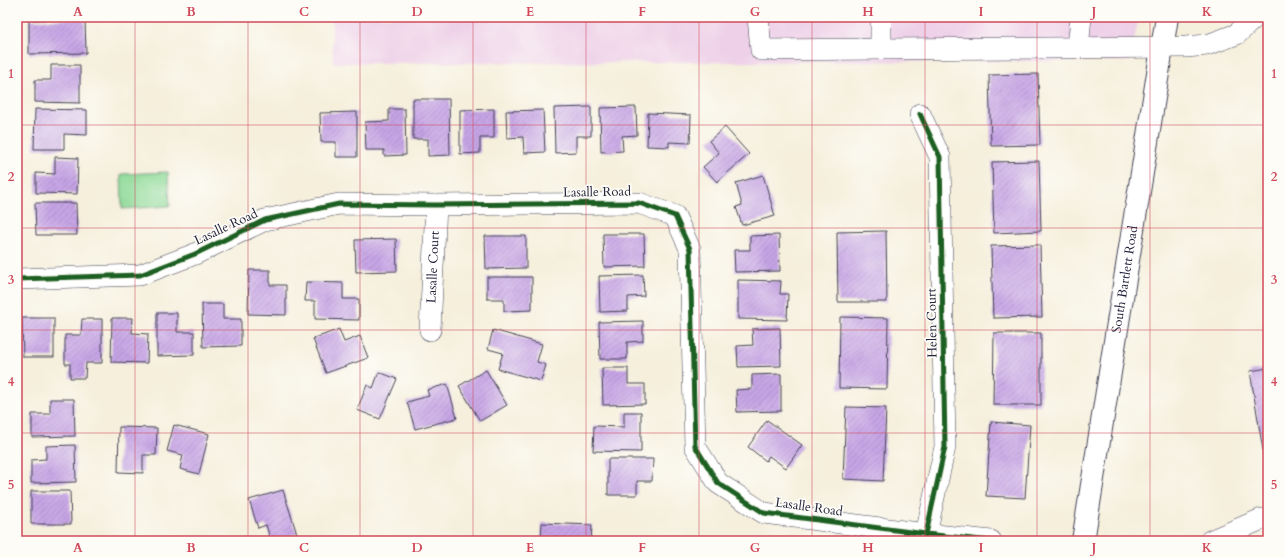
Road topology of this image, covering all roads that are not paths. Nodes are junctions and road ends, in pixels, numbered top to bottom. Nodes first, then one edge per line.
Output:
1 (758, 17) edge
2 (881, 17) edge
3 (1081, 17) edge
4 (1167, 17) edge
5 (1255, 17) edge
6 (1163, 47) junction
7 (1078, 48) junction
8 (881, 49) junction
9 (920, 114) dead end
10 (436, 205) junction
11 (17, 279) edge
12 (430, 330) dead end
13 (1268, 518) edge
14 (925, 538) edge
15 (991, 541) edge
16 (1083, 541) edge
17 (1210, 541) edge

1 - 8 street
2 - 8 street
3 - 7 street
4 - 6 main road, South Bartlett Road
5 - 6 street
6 - 7 street
6 - 16 main road, South Bartlett Road
7 - 8 street
9 - 14 street, Helen Court
10 - 11 street, Lasalle Road
10 - 12 street, Lasalle Court
10 - 14 street, Lasalle Road
13 - 17 street
14 - 15 street, Lasalle Road

